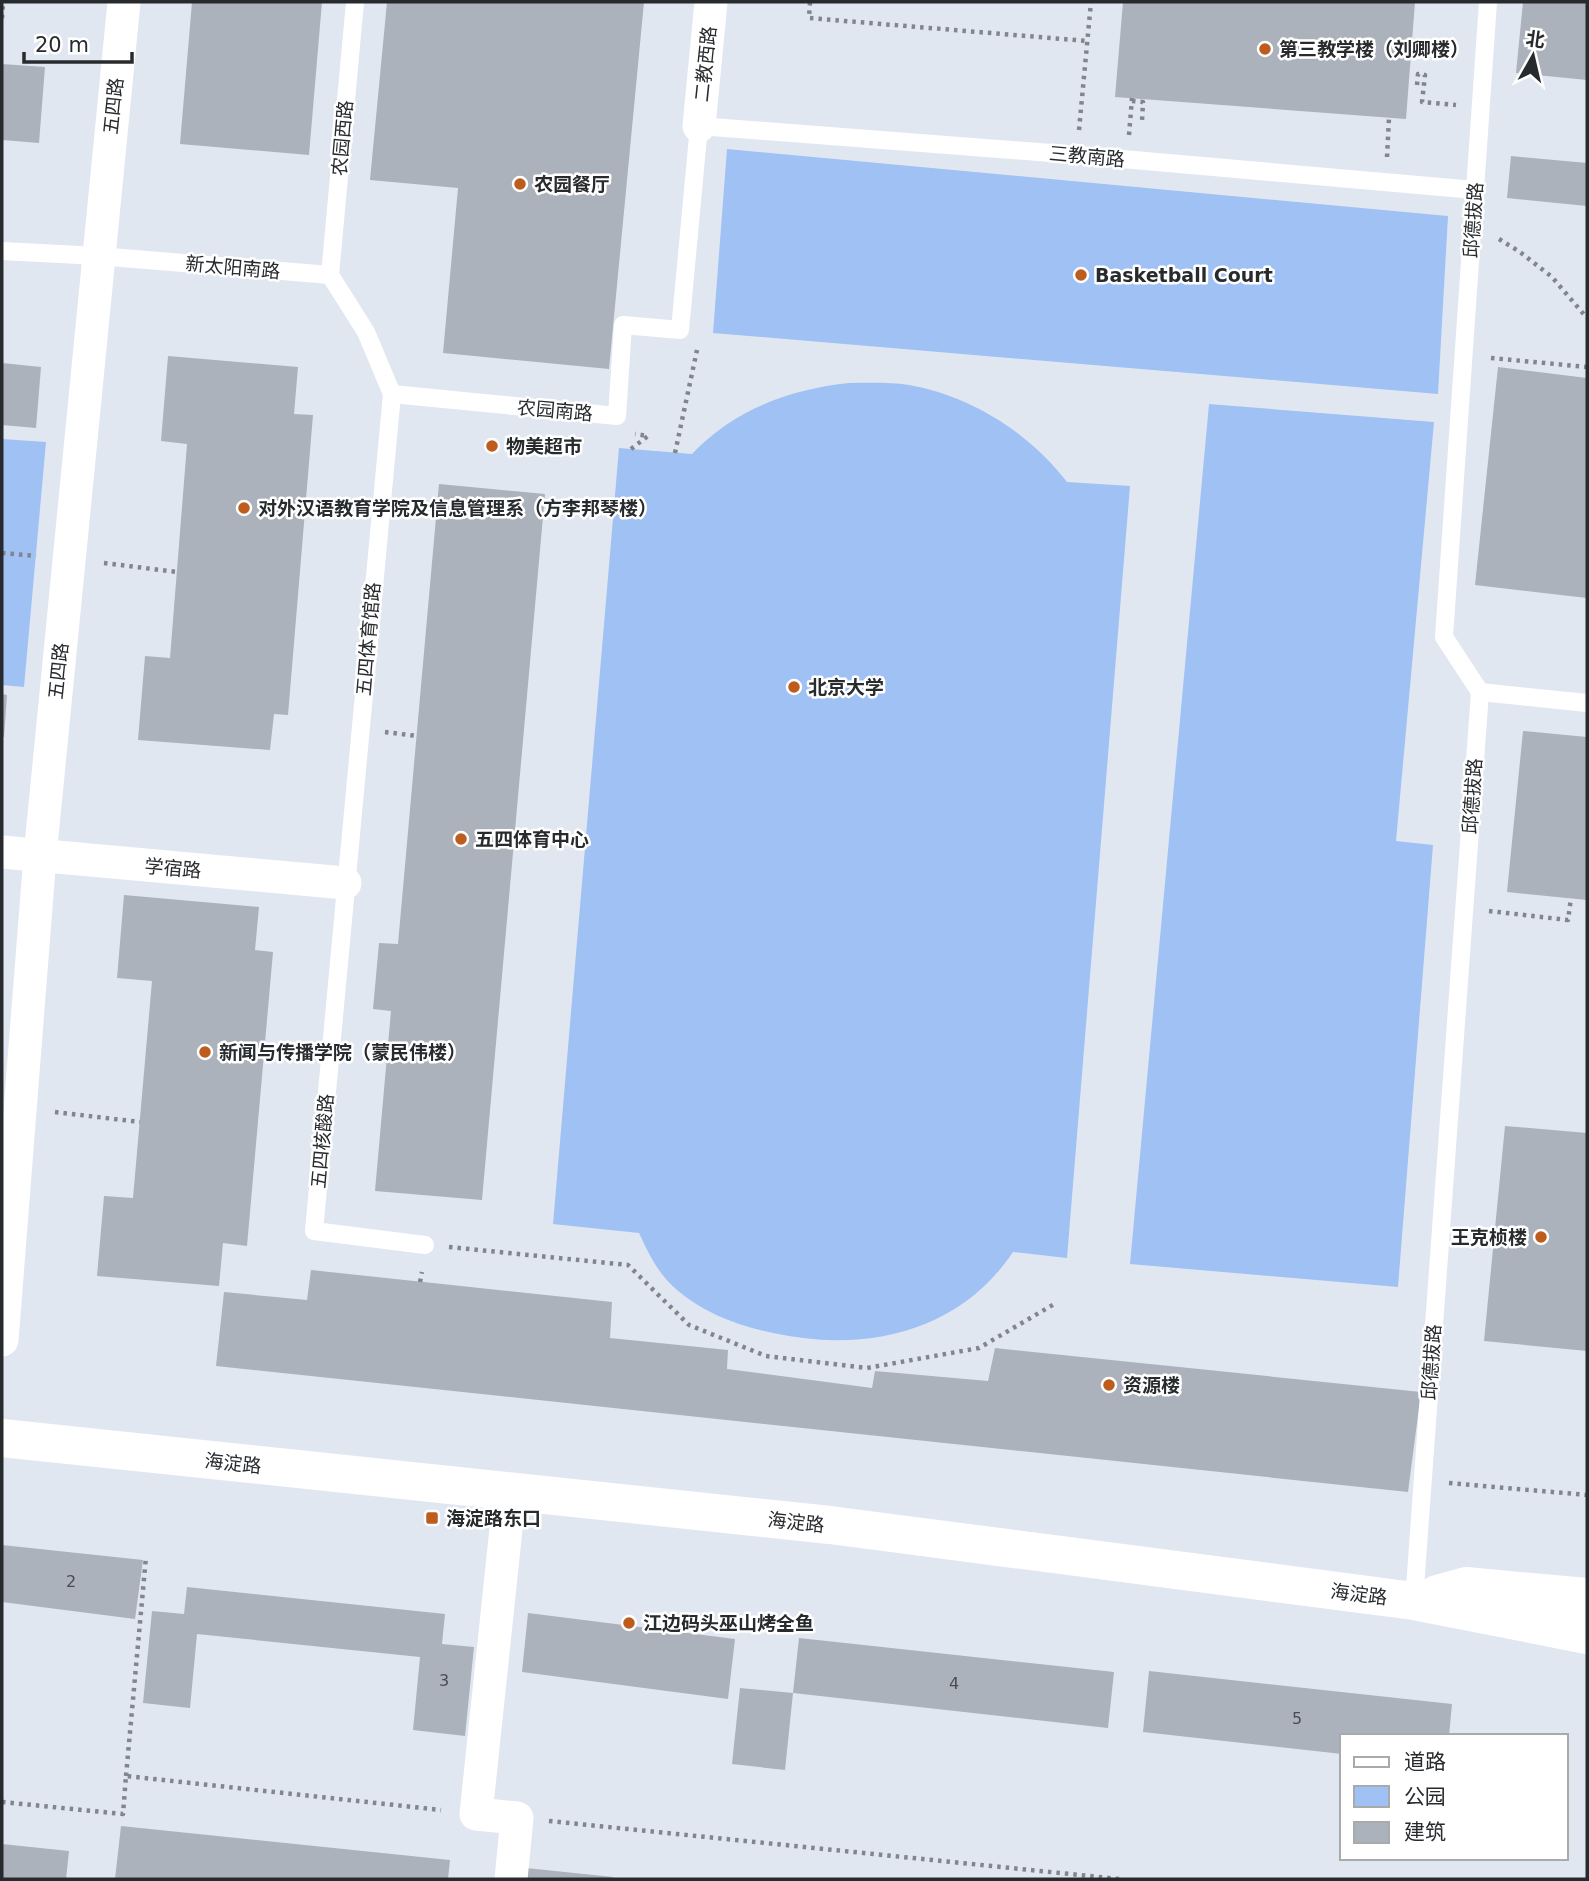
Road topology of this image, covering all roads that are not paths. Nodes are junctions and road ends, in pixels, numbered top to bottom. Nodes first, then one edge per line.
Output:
1 (124, 2) edge
2 (355, 2) edge
3 (711, 2) edge
4 (1488, 2) edge
5 (699, 126) junction
6 (1475, 190) junction
7 (2, 251) edge
8 (99, 256) junction
9 (330, 275) junction
10 (392, 394) junction
11 (1480, 692) junction
12 (1587, 703) edge
13 (2, 852) edge
14 (40, 856) junction
15 (345, 883) junction
16 (425, 1245) road end
17 (2, 1340) edge
18 (2, 1438) edge
19 (510, 1491) junction
20 (1587, 1597) edge
21 (1414, 1601) junction
22 (1587, 1634) edge
23 (511, 1879) edge

1 - 8 street, 五四路
2 - 9 lane, 农园西路
3 - 5 street, 二教西路
4 - 6 lane, 邱德拔路
5 - 6 lane, 三教南路
5 - 10 lane, 农园南路
6 - 11 lane, 邱德拔路
7 - 8 lane, 新太阳南路
8 - 9 lane, 新太阳南路
8 - 14 street, 五四路
9 - 10 lane
10 - 15 lane, 五四体育馆路
11 - 12 lane
11 - 21 lane, 邱德拔路
13 - 14 street, 学宿路
14 - 15 street, 学宿路
14 - 17 street, 五四路
15 - 16 lane, 五四核酸路
18 - 19 street, 海淀路
19 - 21 street, 海淀路
19 - 23 street
20 - 21 street
21 - 22 street, 海淀路

